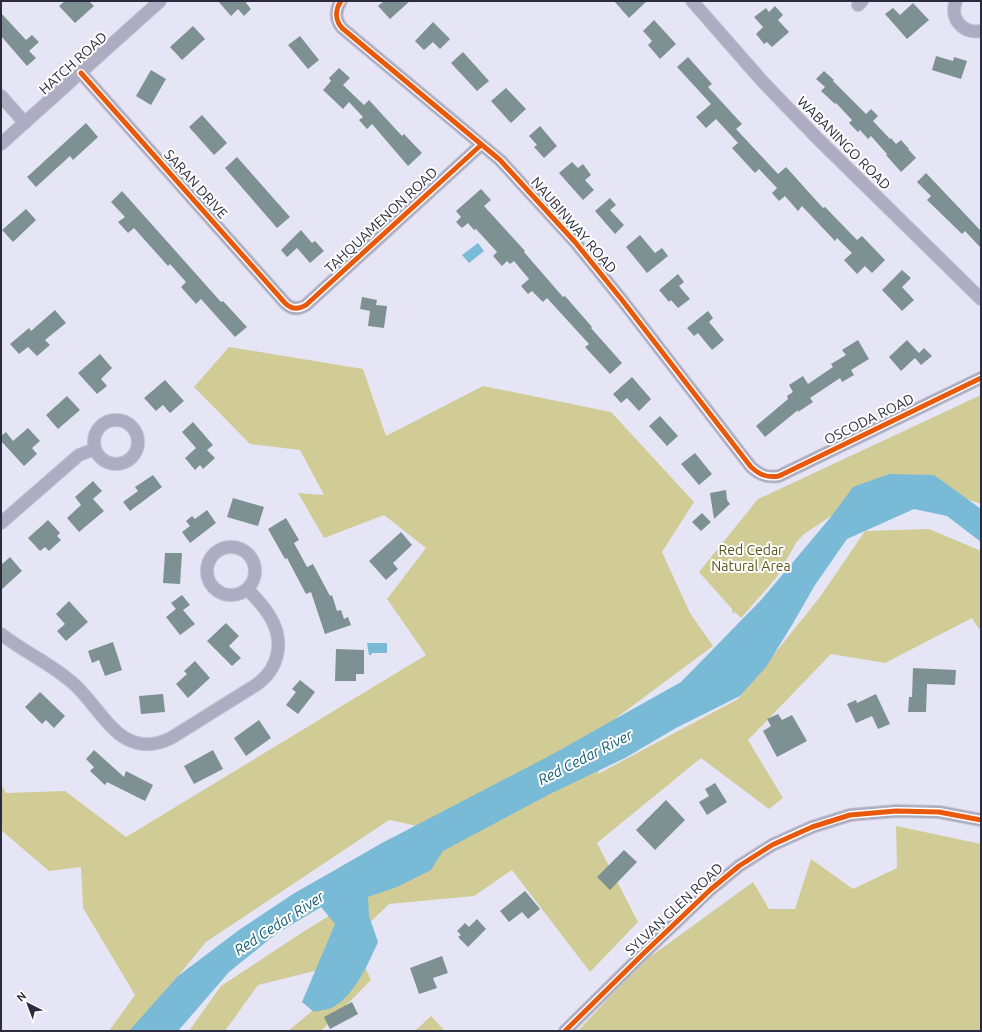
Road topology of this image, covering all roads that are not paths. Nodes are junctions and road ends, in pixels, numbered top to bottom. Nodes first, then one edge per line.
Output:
1 (160, 1) edge
2 (341, 1) edge
3 (692, 1) edge
4 (956, 1) edge
5 (981, 31) edge
6 (81, 73) junction
7 (1, 96) edge
8 (24, 123) junction
9 (1, 144) edge
10 (481, 144) junction
11 (981, 299) edge
12 (296, 309) joint
13 (981, 378) edge
14 (95, 449) dead end
15 (766, 476) joint
16 (1, 523) edge
17 (247, 589) dead end
18 (1, 634) edge
19 (981, 820) edge
20 (565, 1031) edge

1 - 6 street, HATCH ROAD
2 - 10 street, NAUBINWAY ROAD
3 - 11 street, WABANINGO ROAD
4 - 5 street
6 - 8 street, HATCH ROAD
6 - 12 street, SARAN DRIVE
7 - 8 street
8 - 9 street, HATCH ROAD
10 - 12 street, TAHQUAMENON ROAD
10 - 15 street, NAUBINWAY ROAD
13 - 15 street, OSCODA ROAD
14 - 16 street
17 - 18 street
19 - 20 street, SYLVAN GLEN ROAD

